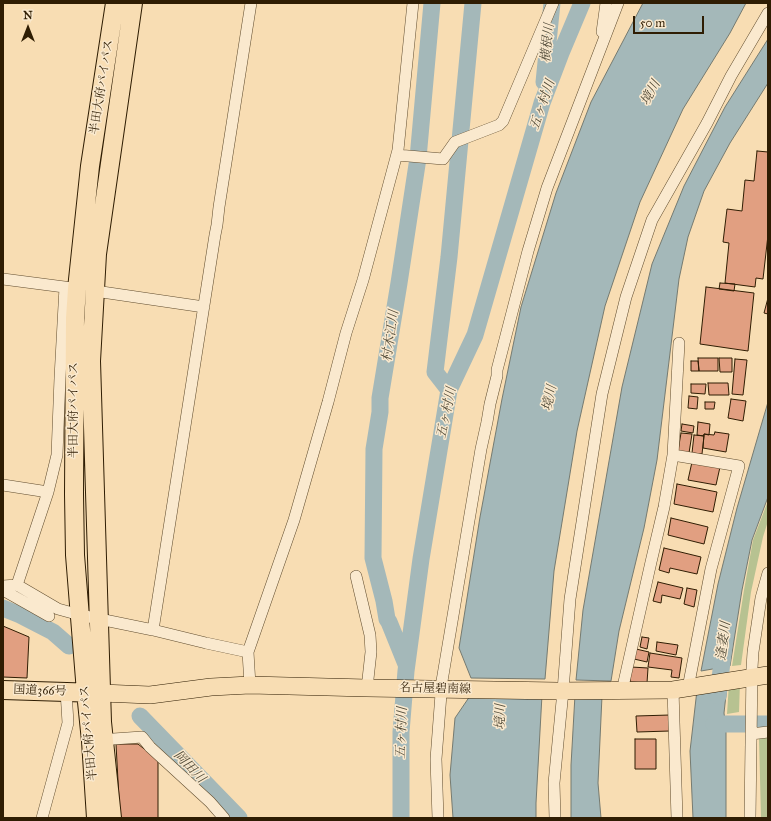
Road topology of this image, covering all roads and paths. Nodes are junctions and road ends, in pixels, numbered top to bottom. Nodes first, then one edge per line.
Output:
1 (114, 3) edge
2 (133, 3) edge
3 (251, 3) edge
4 (414, 3) edge
5 (553, 3) edge
6 (606, 3) edge
7 (618, 3) edge
8 (768, 13) edge
9 (599, 51) junction
10 (398, 150) junction
11 (3, 279) edge
12 (71, 288) junction
13 (95, 292) junction
14 (204, 308) junction
15 (679, 343) dead end
16 (673, 455) junction
17 (3, 485) edge
18 (48, 492) junction
19 (768, 573) edge
20 (356, 576) dead end
21 (17, 585) junction
22 (3, 586) edge
23 (3, 590) edge
24 (80, 615) junction
25 (49, 616) dead end
26 (99, 619) junction
27 (153, 630) junction
28 (248, 652) junction
29 (757, 681) edge
30 (250, 685) junction
31 (367, 688) junction
32 (441, 689) junction
33 (681, 689) junction
34 (3, 690) edge
35 (66, 691) junction
36 (563, 691) junction
37 (620, 691) junction
38 (93, 692) junction
39 (768, 732) edge
40 (751, 733) junction
41 (97, 740) junction
42 (42, 818) edge
43 (96, 818) edge
44 (112, 818) edge
45 (224, 818) edge
46 (438, 818) edge
47 (555, 818) edge
48 (677, 818) edge
49 (750, 818) edge

1 - 12 highway, 半田大府パイパス
2 - 13 highway, 半田大府パイパス
3 - 14 street
4 - 10 street
5 - 10 street
6 - 9 street
7 - 9 street
8 - 36 street
9 - 32 street
10 - 28 street
11 - 12 street
12 - 18 street
12 - 24 highway, 半田大府パイパス
13 - 14 street
13 - 26 highway, 半田大府パイパス
14 - 27 street
15 - 16 street
16 - 33 street
16 - 37 street
17 - 18 street
18 - 21 street
19 - 29 street
20 - 31 street
21 - 22 street
21 - 24 street
23 - 25 street
24 - 26 street
24 - 38 highway, 半田大府パイパス
26 - 27 street
26 - 38 highway, 半田大府パイパス
27 - 28 street
28 - 30 street
29 - 33 main road, 名古屋碧南線
29 - 40 street
30 - 31 main road, 名古屋碧南線
30 - 38 main road, 名古屋碧南線
31 - 32 main road, 名古屋碧南線
32 - 36 main road, 名古屋碧南線
32 - 46 street
33 - 37 main road, 名古屋碧南線
33 - 48 street
34 - 35 highway, 国道366号
35 - 38 highway, 国道366号
35 - 42 street
36 - 37 main road, 名古屋碧南線
36 - 47 street
38 - 41 highway, 半田大府パイパス
39 - 40 street
40 - 49 street
41 - 43 highway, 半田大府パイパス
41 - 44 highway, 半田大府パイパス
41 - 45 street

